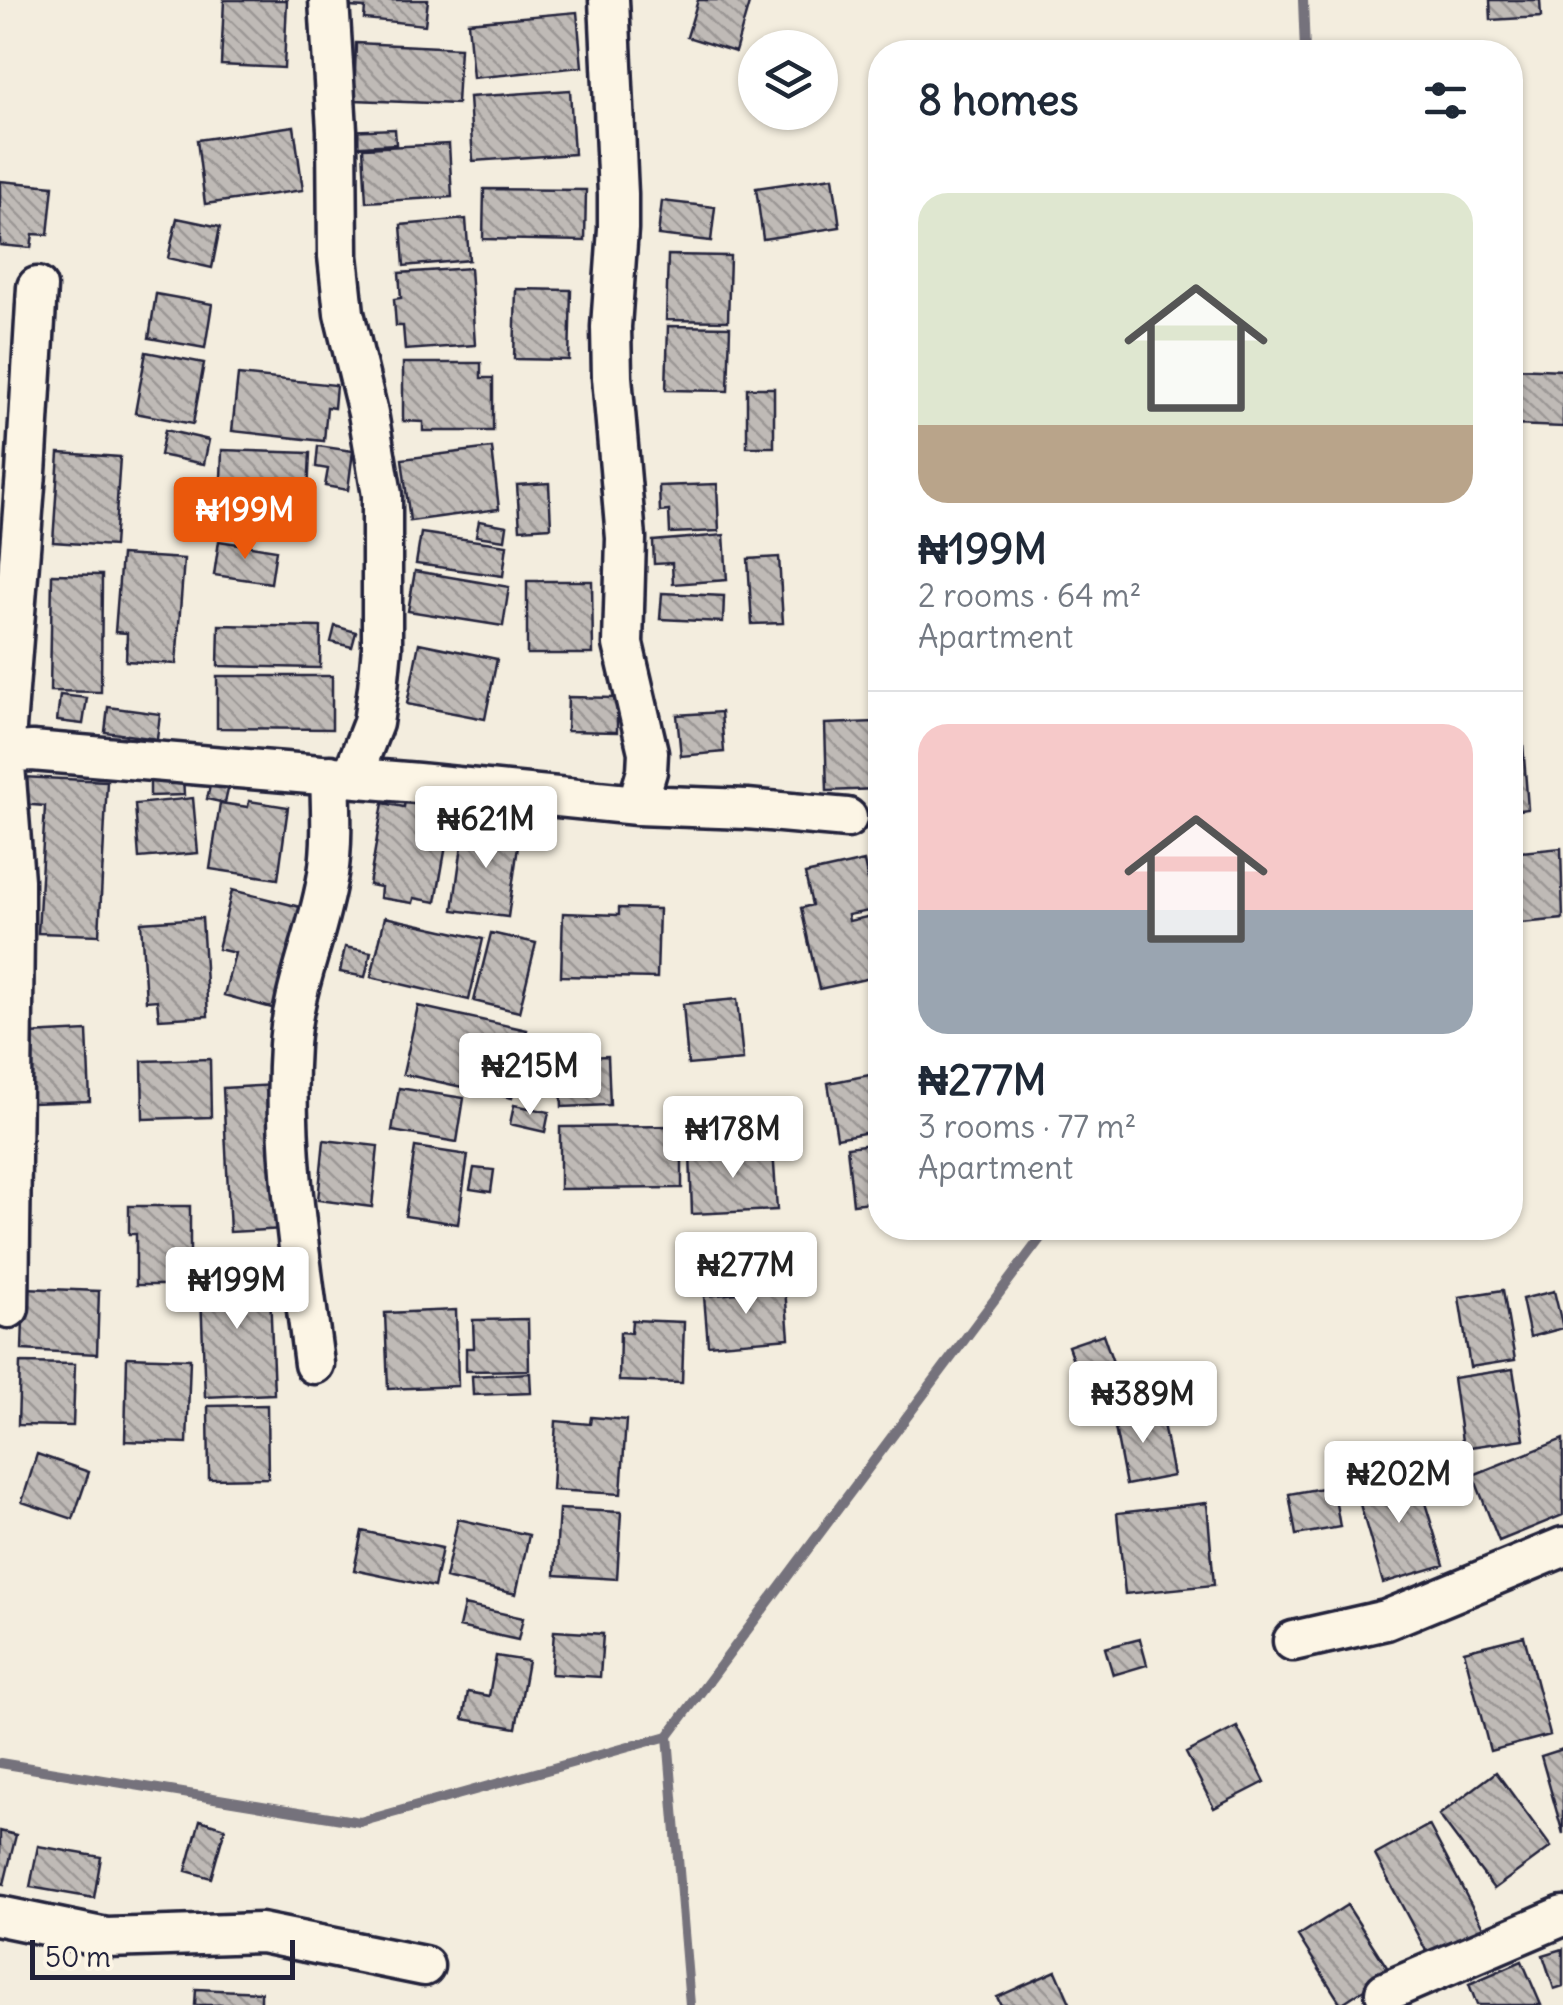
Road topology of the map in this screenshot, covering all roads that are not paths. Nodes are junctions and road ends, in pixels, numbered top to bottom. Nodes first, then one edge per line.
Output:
1 (329, 0) edge
2 (608, 0) edge
3 (38, 287) dead end
4 (2, 753) edge
5 (341, 776) junction
6 (637, 805) junction
7 (847, 818) dead end
8 (9, 1308) dead end
9 (314, 1364) dead end
10 (1563, 1547) edge
11 (1293, 1641) dead end
12 (0, 1916) edge
13 (1563, 1916) edge
14 (424, 1966) dead end
15 (1385, 1992) dead end

1 - 5 street
2 - 6 street
3 - 4 street
4 - 5 street
4 - 8 street
5 - 6 street
5 - 9 street
6 - 7 street
10 - 11 street
12 - 14 street
13 - 15 street

